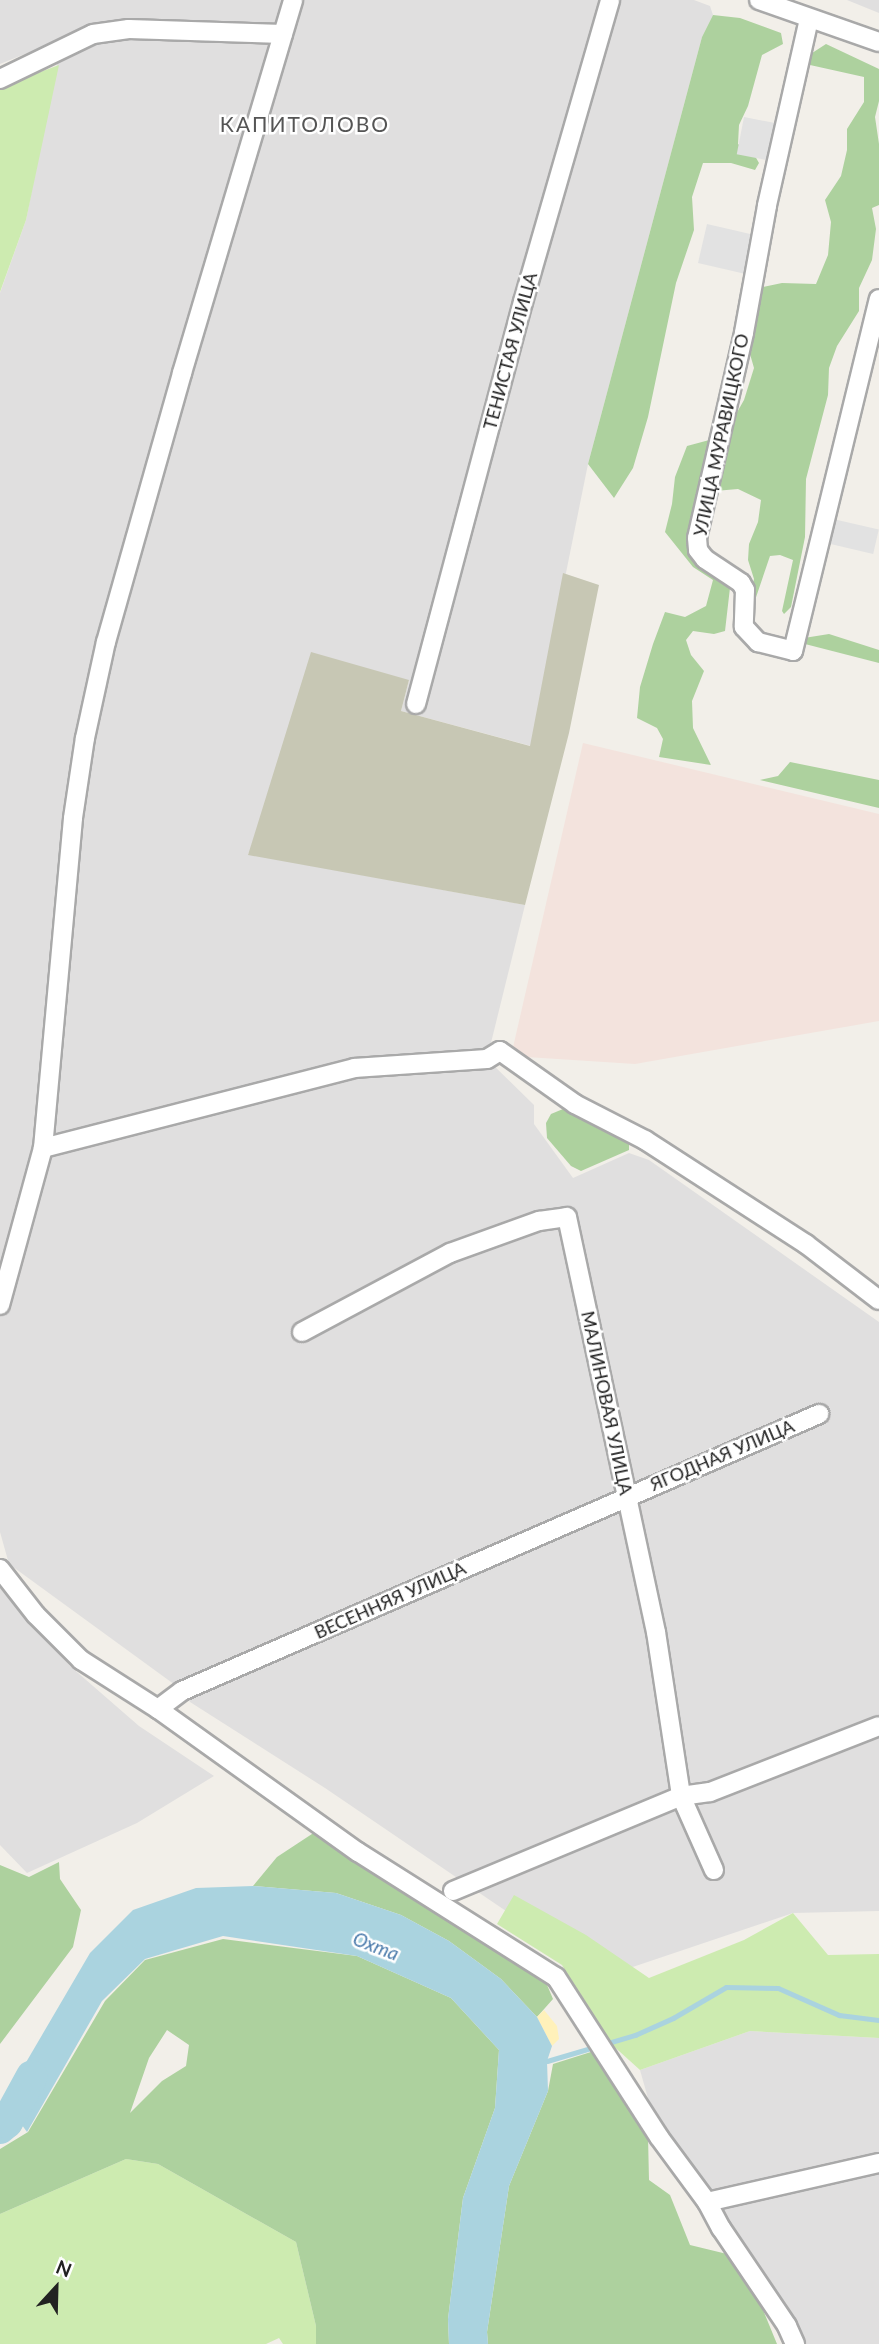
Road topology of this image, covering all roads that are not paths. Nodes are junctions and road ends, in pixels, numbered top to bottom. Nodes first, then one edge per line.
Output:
1 (293, 0) edge
2 (610, 0) edge
3 (759, 0) edge
4 (809, 19) junction
5 (283, 34) junction
6 (879, 42) edge
7 (0, 79) edge
8 (879, 299) edge
9 (416, 704) dead end
10 (43, 1148) junction
11 (879, 1300) edge
12 (0, 1305) edge
13 (302, 1332) dead end
14 (819, 1414) dead end
15 (626, 1496) junction
16 (0, 1569) edge
17 (158, 1709) junction
18 (879, 1726) edge
19 (681, 1796) junction
20 (714, 1870) dead end
21 (453, 1891) dead end
22 (879, 2162) edge
23 (707, 2202) junction
24 (794, 2344) edge

1 - 5 street
2 - 9 street, ТЕНИСТАЯ УЛИЦА
3 - 4 street
4 - 6 street
4 - 8 street, УЛИЦА МУРАВИЦКОГО
5 - 7 street
5 - 10 street
10 - 11 street
10 - 12 street
13 - 15 street, МАЛИНОВАЯ УЛИЦА
14 - 15 street, ЯГОДНАЯ УЛИЦА
15 - 17 street, ВЕСЕННЯЯ УЛИЦА
15 - 19 street, МАЛИНОВАЯ УЛИЦА
16 - 17 street
17 - 23 street
18 - 19 street
19 - 20 street, МАЛИНОВАЯ УЛИЦА
19 - 21 street
22 - 23 street
23 - 24 street

